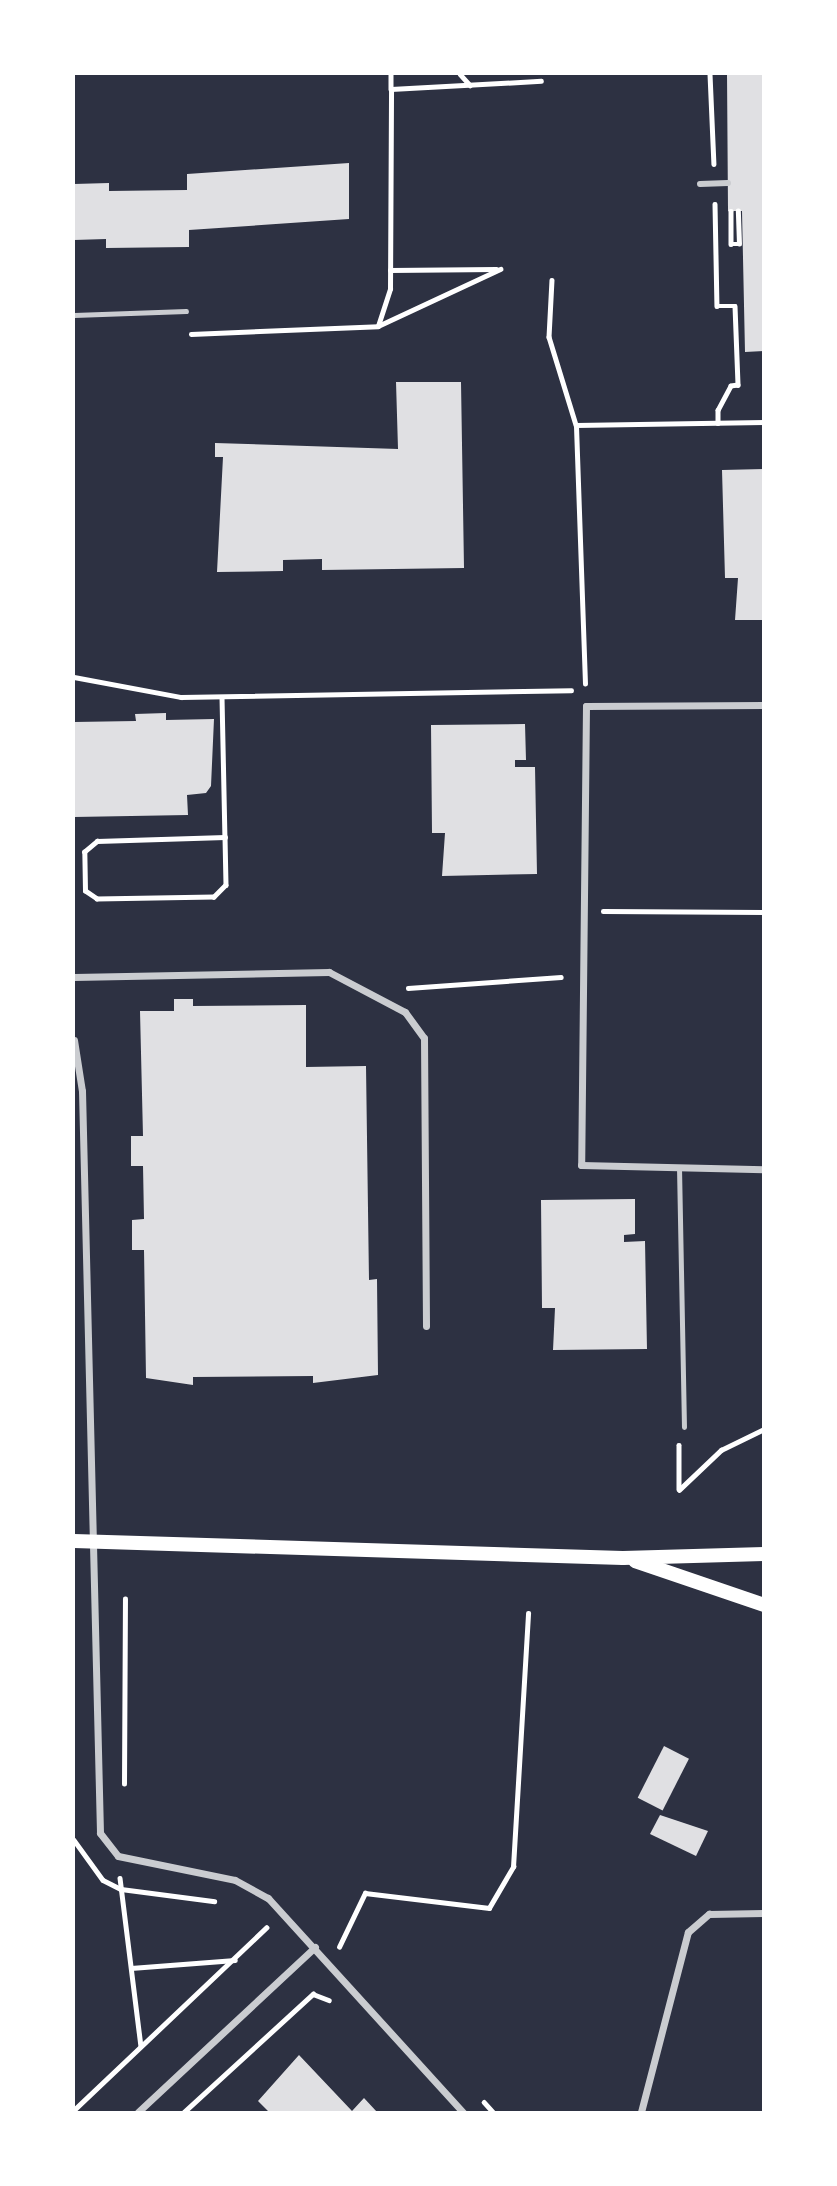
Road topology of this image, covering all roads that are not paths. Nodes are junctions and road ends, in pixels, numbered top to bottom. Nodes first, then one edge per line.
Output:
1 (728, 183) dead end
2 (700, 184) dead end
3 (186, 311) road end
4 (74, 315) edge
5 (764, 705) edge
6 (74, 977) edge
7 (74, 1040) edge
8 (679, 1167) junction
9 (764, 1169) edge
10 (426, 1326) dead end
11 (684, 1427) road end
12 (92, 1540) junction
13 (74, 1541) edge
14 (764, 1554) edge
15 (623, 1558) junction
16 (764, 1605) edge
17 (764, 1913) edge
18 (315, 1947) junction
19 (138, 2112) edge
20 (463, 2112) edge
21 (640, 2112) edge

1 - 2 street
3 - 4 lane
5 - 8 street
6 - 10 street
7 - 12 street
8 - 9 street
8 - 11 lane
12 - 13 main road
12 - 15 main road
12 - 18 street
14 - 15 main road
15 - 16 main road
17 - 21 street
18 - 19 street
18 - 20 street

